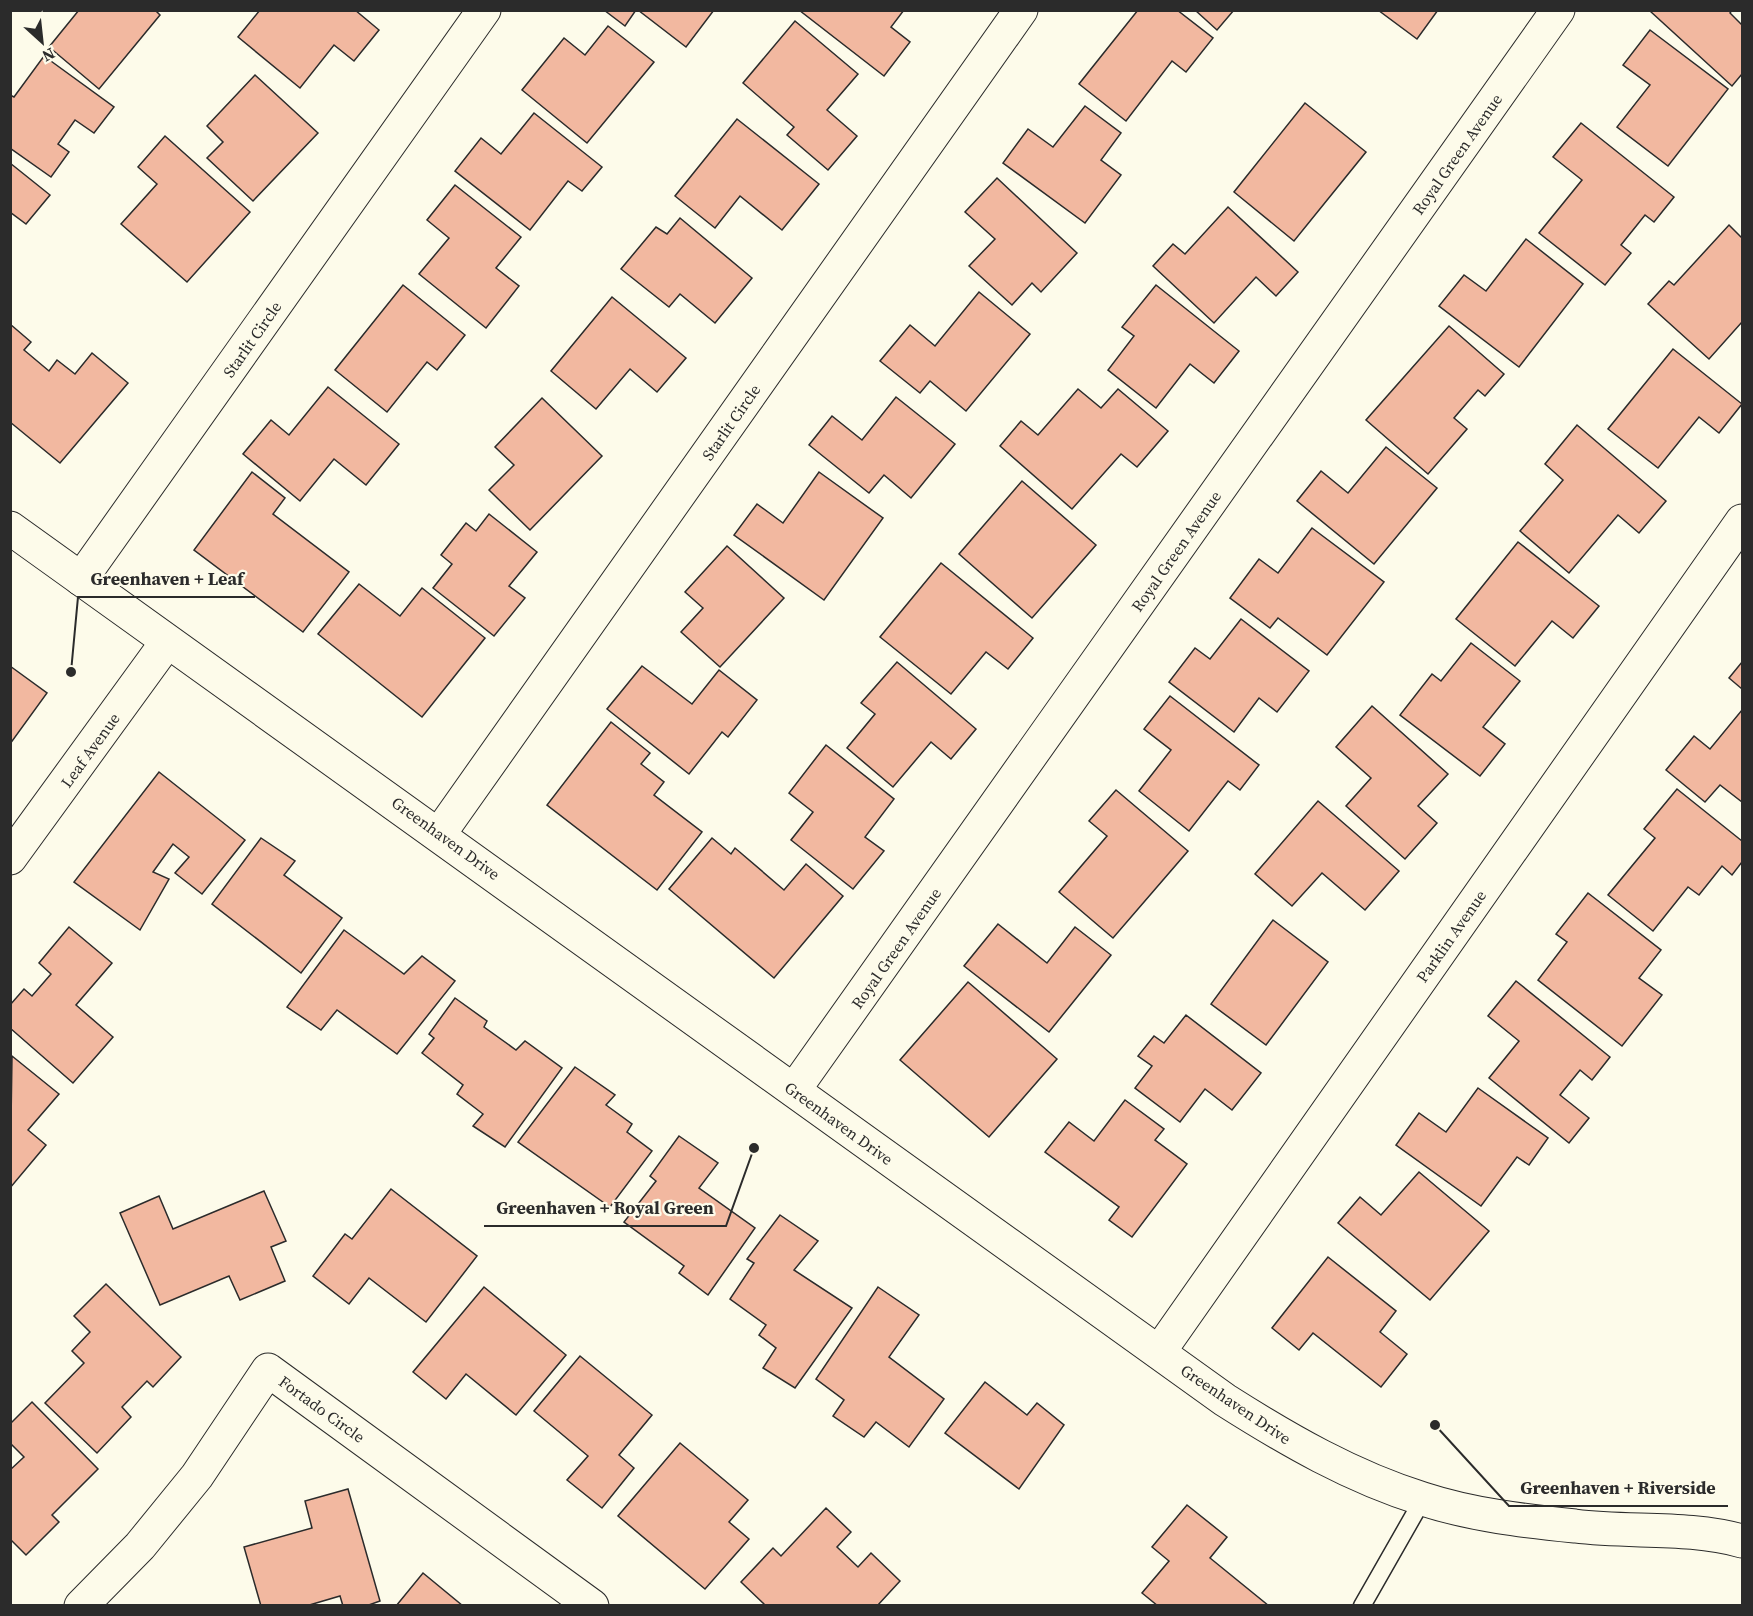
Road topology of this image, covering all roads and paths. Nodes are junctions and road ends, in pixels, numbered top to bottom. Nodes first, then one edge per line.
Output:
1 (484, 10) edge
2 (1021, 10) edge
3 (1558, 10) edge
4 (1743, 521) edge
5 (10, 528) edge
6 (81, 579) junction
7 (167, 642) junction
8 (440, 833) junction
9 (10, 858) edge
10 (794, 1090) junction
11 (1159, 1352) junction
12 (1424, 1499) junction
13 (1743, 1541) edge
14 (81, 1605) edge
15 (592, 1605) edge
16 (1362, 1605) edge

1 - 6 street, Starlit Circle
2 - 8 street, Starlit Circle
3 - 10 street, Royal Green Avenue
4 - 11 street, Parklin Avenue
5 - 6 street, Greenhaven Drive
6 - 7 street, Greenhaven Drive
7 - 8 street, Greenhaven Drive
7 - 9 street, Leaf Avenue
8 - 10 street, Greenhaven Drive
10 - 11 street, Greenhaven Drive
11 - 12 street, Greenhaven Drive
12 - 13 street, Greenhaven Drive
12 - 16 lane
14 - 15 street, Fortado Circle

